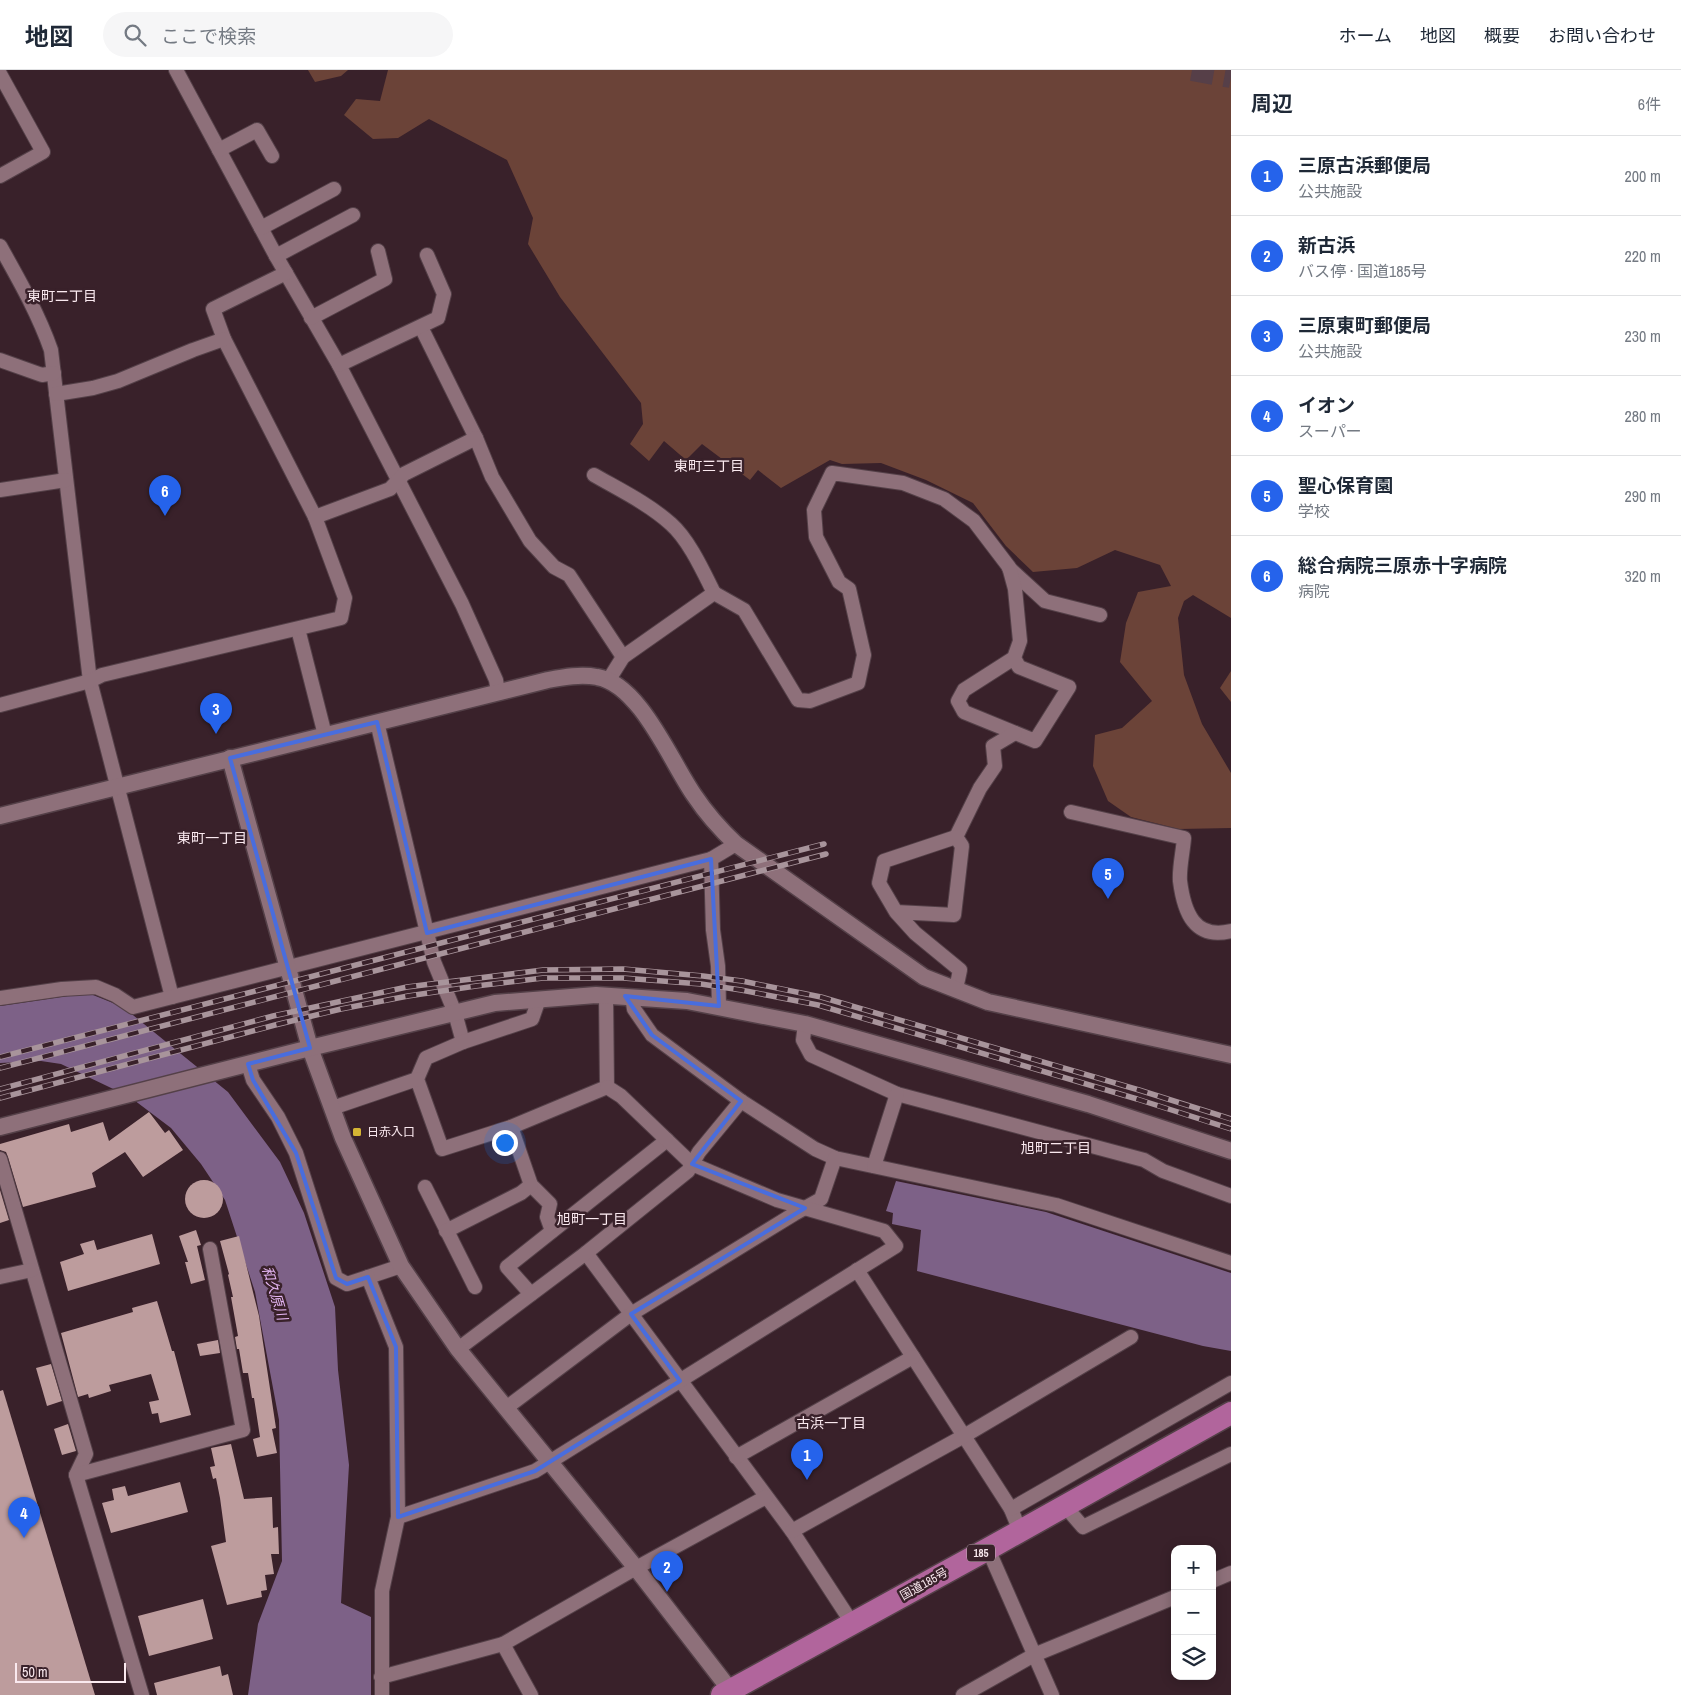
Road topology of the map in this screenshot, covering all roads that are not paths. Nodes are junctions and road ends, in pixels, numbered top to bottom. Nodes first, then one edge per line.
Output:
1 (176, 70) edge
2 (0, 74) edge
3 (219, 150) junction
4 (272, 156) dead end
5 (0, 176) edge
6 (334, 189) dead end
7 (353, 215) dead end
8 (261, 228) junction
9 (0, 246) edge
10 (378, 251) dead end
11 (427, 254) dead end
12 (276, 256) junction
13 (286, 273) junction
14 (312, 318) junction
15 (421, 327) junction
16 (224, 339) junction
17 (0, 360) edge
18 (339, 365) junction
19 (54, 373) junction
20 (56, 394) junction
21 (476, 438) junction
22 (594, 475) dead end
23 (66, 480) junction
24 (397, 481) junction
25 (0, 490) edge
26 (315, 517) junction
27 (1009, 567) junction
28 (714, 592) junction
29 (1100, 615) dead end
30 (298, 629) junction
31 (622, 657) junction
32 (1014, 658) junction
33 (90, 681) junction
34 (608, 681) junction
35 (498, 692) junction
36 (0, 705) edge
37 (377, 722) junction
38 (1015, 733) junction
39 (325, 735) junction
40 (230, 758) junction
41 (117, 787) junction
42 (1071, 812) dead end
43 (0, 816) edge
44 (956, 837) junction
45 (736, 844) junction
46 (711, 859) junction
47 (896, 912) junction
48 (1231, 931) edge
49 (426, 933) junction
50 (288, 968) junction
51 (956, 989) junction
52 (606, 995) junction
53 (172, 997) junction
54 (632, 997) junction
55 (0, 998) edge
56 (539, 999) junction
57 (719, 1006) junction
58 (455, 1012) junction
59 (805, 1024) junction
60 (463, 1042) junction
61 (310, 1048) junction
62 (1231, 1055) edge
63 (248, 1064) junction
64 (417, 1079) junction
65 (607, 1087) junction
66 (897, 1094) junction
67 (741, 1101) junction
68 (332, 1108) junction
69 (0, 1127) edge
70 (512, 1127) junction
71 (667, 1140) junction
72 (1231, 1151) edge
73 (835, 1158) junction
74 (0, 1159) edge
75 (692, 1164) junction
76 (874, 1166) junction
77 (531, 1185) junction
78 (425, 1187) dead end
79 (1231, 1196) edge
80 (806, 1208) junction
81 (446, 1231) junction
82 (552, 1231) junction
83 (210, 1249) dead end
84 (586, 1253) junction
85 (1231, 1263) edge
86 (401, 1266) junction
87 (32, 1270) junction
88 (857, 1270) junction
89 (368, 1277) junction
90 (0, 1278) edge
91 (475, 1287) dead end
92 (531, 1294) junction
93 (631, 1314) junction
94 (1131, 1337) dead end
95 (458, 1349) junction
96 (913, 1357) junction
97 (680, 1381) junction
98 (1231, 1383) edge
99 (506, 1408) junction
100 (1231, 1413) edge
101 (964, 1436) junction
102 (1231, 1454) edge
103 (736, 1457) junction
104 (549, 1462) junction
105 (76, 1475) junction
106 (766, 1496) junction
107 (1064, 1505) junction
108 (1011, 1509) junction
109 (398, 1517) junction
110 (1020, 1531) junction
111 (792, 1532) junction
112 (988, 1549) junction
113 (636, 1568) junction
114 (1231, 1573) edge
115 (1216, 1579) edge
116 (1171, 1599) edge
117 (852, 1623) junction
118 (503, 1644) junction
119 (1034, 1655) junction
120 (382, 1677) junction
121 (729, 1693) edge
122 (142, 1695) edge
123 (382, 1695) edge
124 (531, 1695) edge
125 (964, 1695) edge
126 (1052, 1695) edge

1 - 3 street
2 - 5 street
3 - 4 street
3 - 8 street
6 - 8 street
7 - 12 street
8 - 12 street
9 - 19 street
10 - 14 street
11 - 15 street
12 - 13 street
13 - 14 street
13 - 16 street
14 - 18 street
15 - 18 street
15 - 21 street
16 - 20 street
16 - 26 street
17 - 19 street
18 - 24 street
19 - 20 street
20 - 23 street
21 - 24 street
21 - 31 street
22 - 28 street
23 - 25 street
23 - 33 street
24 - 26 street
24 - 35 street
26 - 30 street
27 - 28 street
27 - 29 street
27 - 32 street
28 - 31 street
30 - 33 street
30 - 39 street
31 - 34 street
32 - 38 street
32 - 38 street
33 - 36 street
33 - 41 street
34 - 35 street
34 - 45 street
35 - 37 street
37 - 39 street
37 - 49 street
38 - 44 street
39 - 40 street
40 - 41 street
40 - 50 street
41 - 43 street
41 - 53 street
42 - 48 street
44 - 47 street
44 - 47 street
45 - 46 street
45 - 51 street
46 - 49 street
46 - 57 street
47 - 51 street
49 - 50 street
49 - 58 street
50 - 53 street
50 - 61 street
51 - 62 street
52 - 54 street
52 - 56 street
52 - 65 street
53 - 55 street
54 - 57 street
54 - 67 street
56 - 58 street
56 - 60 street
57 - 59 street
58 - 60 street
58 - 61 street
59 - 66 street
59 - 72 street
60 - 64 street
61 - 63 street
61 - 68 street
63 - 69 street
63 - 89 street
64 - 68 street
64 - 70 street
65 - 70 street
65 - 71 street
66 - 76 street
66 - 79 street
67 - 73 street
67 - 75 street
68 - 86 street
70 - 77 street
71 - 75 street
71 - 82 street
73 - 76 street
73 - 80 street
74 - 87 street
75 - 80 street
75 - 84 street
76 - 85 street
77 - 81 street
77 - 82 street
78 - 81 street
80 - 88 street
80 - 93 street
81 - 91 street
82 - 92 street
83 - 105 street
84 - 92 street
84 - 93 street
86 - 89 street
86 - 95 street
87 - 90 street
87 - 105 street
88 - 96 street
88 - 97 street
89 - 109 street
92 - 95 street
93 - 97 street
93 - 99 street
94 - 101 street
95 - 99 street
96 - 101 street
96 - 103 street
97 - 103 street
97 - 104 street
98 - 108 street
99 - 104 street
100 - 107 highway, 国道185号 / 185
101 - 108 street
101 - 111 street
102 - 107 street
103 - 106 street
104 - 109 street
104 - 113 street
105 - 122 street
106 - 111 street
106 - 113 street
107 - 110 highway, 国道185号 / 185
108 - 110 street
109 - 120 street
110 - 112 highway, 国道185号 / 185
111 - 117 street
112 - 117 highway, 国道185号 / 185
112 - 119 street
113 - 118 street
113 - 121 street
114 - 115 street
116 - 119 street
117 - 121 highway, 国道185号 / 185
118 - 120 street
118 - 124 street
119 - 125 street
119 - 126 street
120 - 123 street

